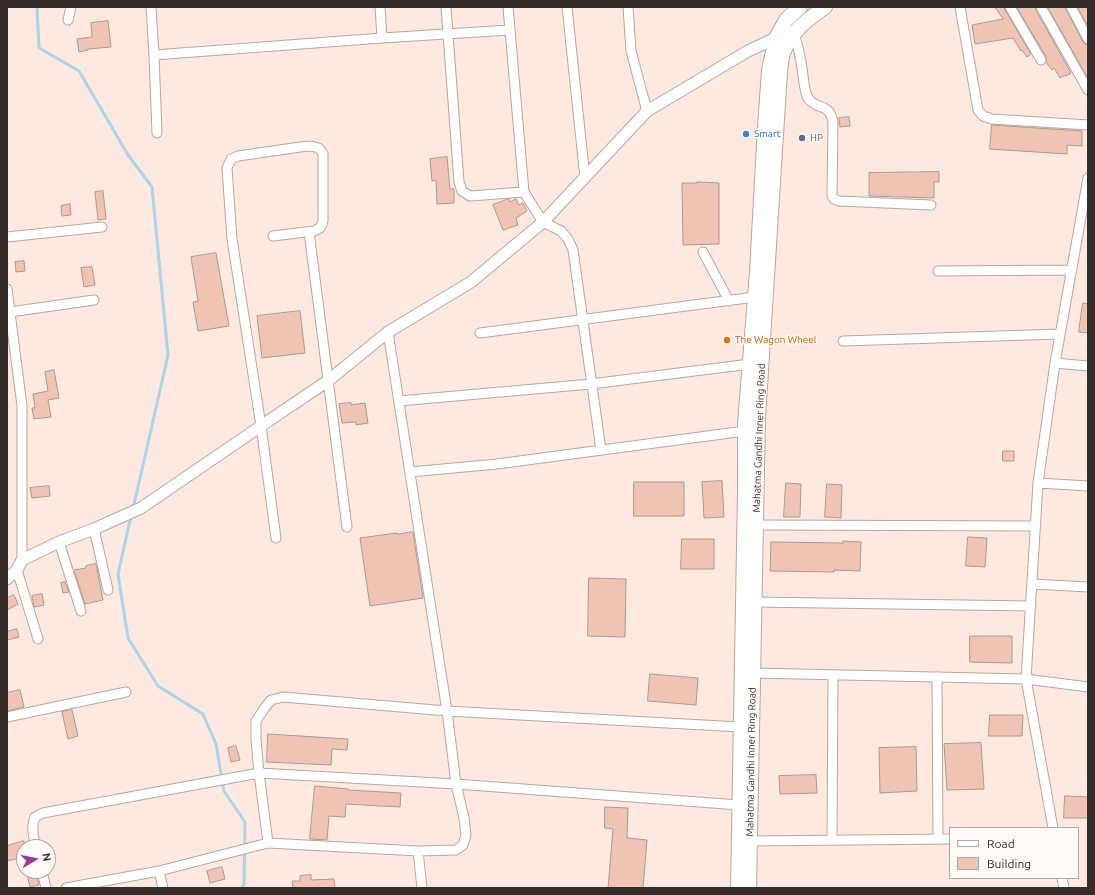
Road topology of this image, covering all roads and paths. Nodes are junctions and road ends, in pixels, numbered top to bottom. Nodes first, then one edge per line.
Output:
1 (71, 7) edge
2 (151, 7) edge
3 (380, 7) edge
4 (446, 7) edge
5 (508, 7) edge
6 (566, 7) edge
7 (628, 7) edge
8 (800, 7) edge
9 (825, 7) edge
10 (960, 7) edge
11 (1010, 7) edge
12 (1041, 7) edge
13 (1071, 7) edge
14 (68, 20) dead end
15 (510, 30) junction
16 (448, 34) junction
17 (792, 36) junction
18 (382, 38) junction
19 (776, 38) junction
20 (1088, 39) edge
21 (154, 55) junction
22 (1042, 60) dead end
23 (1088, 90) edge
24 (647, 112) junction
25 (1088, 125) edge
26 (157, 133) dead end
27 (585, 178) junction
28 (1088, 178) edge
29 (524, 192) junction
30 (931, 205) dead end
31 (543, 222) junction
32 (102, 227) dead end
33 (309, 232) junction
34 (273, 236) dead end
35 (7, 237) edge
36 (703, 252) dead end
37 (1072, 270) junction
38 (938, 271) dead end
39 (7, 289) edge
40 (755, 298) junction
41 (94, 300) dead end
42 (729, 301) junction
43 (10, 312) junction
44 (582, 319) junction
45 (388, 332) junction
46 (480, 333) dead end
47 (1060, 334) junction
48 (843, 341) dead end
49 (1055, 363) junction
50 (750, 364) junction
51 (1088, 366) edge
52 (329, 380) junction
53 (591, 384) junction
54 (399, 401) junction
55 (260, 426) junction
56 (745, 431) junction
57 (601, 450) junction
58 (410, 472) junction
59 (1038, 483) junction
60 (1088, 486) edge
61 (756, 525) junction
62 (1036, 526) junction
63 (347, 527) dead end
64 (94, 529) junction
65 (276, 538) dead end
66 (59, 542) junction
67 (19, 565) junction
68 (7, 579) edge
69 (1032, 584) junction
70 (1088, 587) edge
71 (108, 590) dead end
72 (755, 602) junction
73 (1030, 606) junction
74 (80, 611) dead end
75 (38, 639) dead end
76 (753, 674) junction
77 (833, 675) junction
78 (937, 677) junction
79 (1026, 679) junction
80 (1088, 687) edge
81 (126, 692) dead end
82 (447, 711) junction
83 (7, 717) edge
84 (740, 727) junction
85 (259, 773) junction
86 (456, 784) junction
87 (739, 805) junction
88 (1053, 827) edge
89 (34, 839) edge
90 (938, 839) junction
91 (949, 839) edge
92 (832, 840) junction
93 (750, 841) junction
94 (268, 843) junction
95 (418, 851) junction
96 (159, 871) junction
97 (87, 886) edge
98 (66, 888) edge
99 (163, 888) edge
100 (422, 888) edge
101 (738, 888) edge
102 (749, 888) edge

1 - 14 street
2 - 21 street
3 - 18 street
4 - 16 street
5 - 15 street
6 - 27 street
7 - 24 street
8 - 19 main road, Mahatma Gandhi Inner Ring Road
9 - 17 main road, Mahatma Gandhi Inner Ring Road
10 - 25 street
11 - 22 street
12 - 23 street
13 - 20 street
15 - 16 street
15 - 29 street
16 - 18 street
16 - 29 street
17 - 19 street
17 - 30 street
17 - 61 main road, Mahatma Gandhi Inner Ring Road
18 - 21 street
19 - 24 street
19 - 40 main road, Mahatma Gandhi Inner Ring Road
21 - 26 street
24 - 27 street
27 - 31 street
28 - 37 street
29 - 31 street
31 - 44 street
31 - 45 street
32 - 35 street
33 - 34 street
33 - 52 street
33 - 55 street
36 - 42 street
37 - 38 street
37 - 47 street
39 - 43 street
40 - 42 street
40 - 50 main road, Mahatma Gandhi Inner Ring Road
41 - 43 street
42 - 44 street
43 - 67 street
44 - 46 street
44 - 53 street
45 - 52 street
45 - 54 street
47 - 48 street
47 - 49 street
49 - 51 street
49 - 59 street
50 - 53 street
50 - 56 main road, Mahatma Gandhi Inner Ring Road
52 - 55 street
52 - 63 street
53 - 54 street
53 - 57 street
54 - 58 street
55 - 64 street
55 - 65 street
56 - 57 street
56 - 84 main road, Mahatma Gandhi Inner Ring Road
57 - 58 street
58 - 82 street
59 - 60 street
59 - 62 street
61 - 62 street
61 - 72 main road, Mahatma Gandhi Inner Ring Road
62 - 69 street
64 - 66 street
64 - 71 street
66 - 67 street
66 - 74 street
67 - 68 street
67 - 75 street
69 - 70 street
69 - 73 street
72 - 73 street
72 - 76 main road, Mahatma Gandhi Inner Ring Road
73 - 79 street
76 - 77 street
76 - 93 main road, Mahatma Gandhi Inner Ring Road
77 - 78 street
77 - 92 street
78 - 79 street
78 - 90 street
79 - 80 street
79 - 88 street
81 - 83 street
82 - 84 street
82 - 85 street
82 - 86 street
84 - 87 main road, Mahatma Gandhi Inner Ring Road
85 - 86 street
85 - 89 street
85 - 94 street
86 - 87 street
86 - 95 street
87 - 101 main road, Mahatma Gandhi Inner Ring Road
90 - 91 street
90 - 92 street
92 - 93 street
93 - 102 main road, Mahatma Gandhi Inner Ring Road
94 - 95 street
94 - 96 street
95 - 100 street
96 - 97 street
96 - 99 street
97 - 98 street

